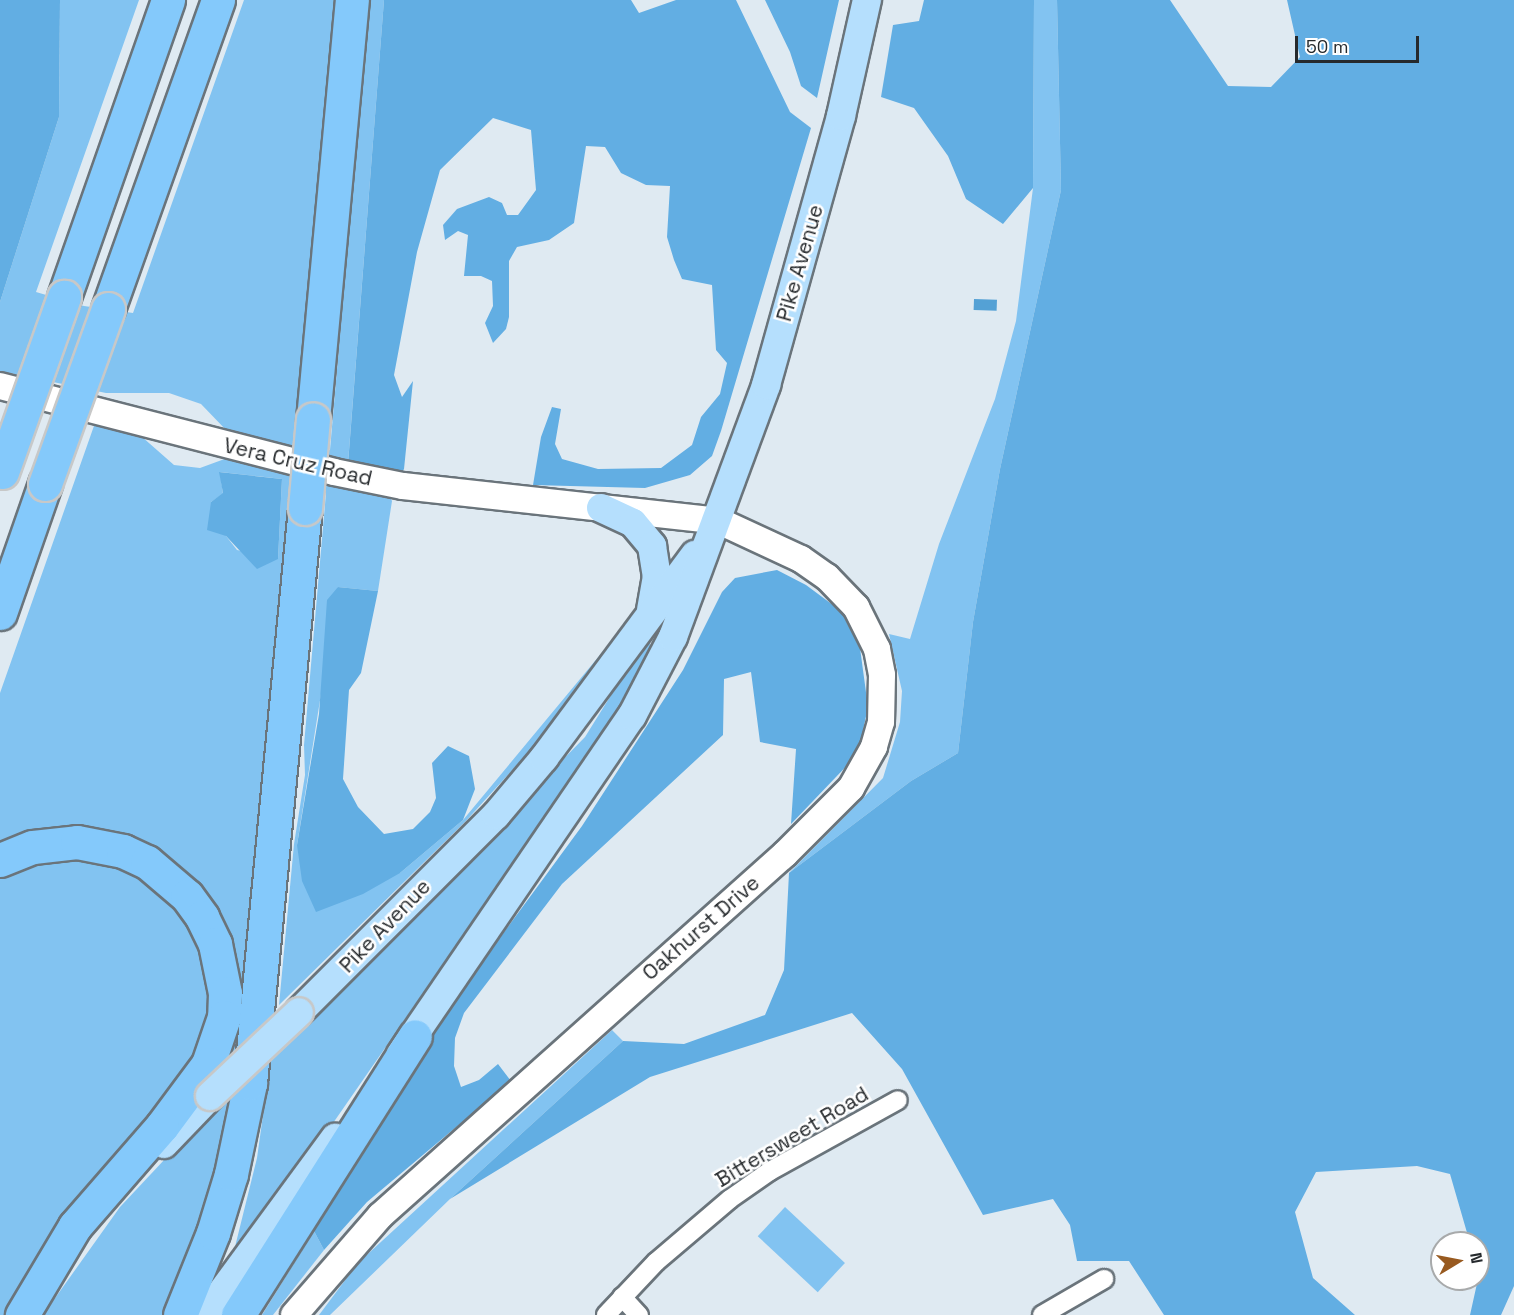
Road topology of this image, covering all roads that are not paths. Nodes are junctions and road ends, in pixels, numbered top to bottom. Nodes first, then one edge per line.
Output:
1 (168, 0) edge
2 (218, 0) edge
3 (352, 0) edge
4 (867, 0) edge
5 (0, 386) edge
6 (1, 475) edge
7 (601, 508) junction
8 (719, 521) junction
9 (0, 613) edge
10 (648, 620) junction
11 (0, 860) edge
12 (415, 1036) junction
13 (898, 1100) dead end
14 (1104, 1279) dead end
15 (622, 1297) junction
16 (22, 1315) edge
17 (36, 1315) edge
18 (180, 1315) edge
19 (205, 1315) edge
20 (238, 1315) edge
21 (294, 1315) edge
22 (606, 1315) edge
23 (639, 1315) edge
24 (1042, 1315) edge

1 - 6 highway, bridge
2 - 9 highway, bridge
3 - 18 highway, bridge
4 - 8 main road, Pike Avenue
5 - 7 street, Vera Cruz Road
7 - 8 street, Vera Cruz Road
7 - 10 main road
8 - 10 main road, Pike Avenue
8 - 12 main road, Pike Avenue
8 - 21 street, Oakhurst Drive
10 - 17 main road, Pike Avenue, bridge
11 - 16 highway
12 - 19 main road, Pike Avenue
12 - 20 highway
13 - 15 street, Bittersweet Road
14 - 24 street
15 - 22 street, Bittersweet Road
15 - 23 street

